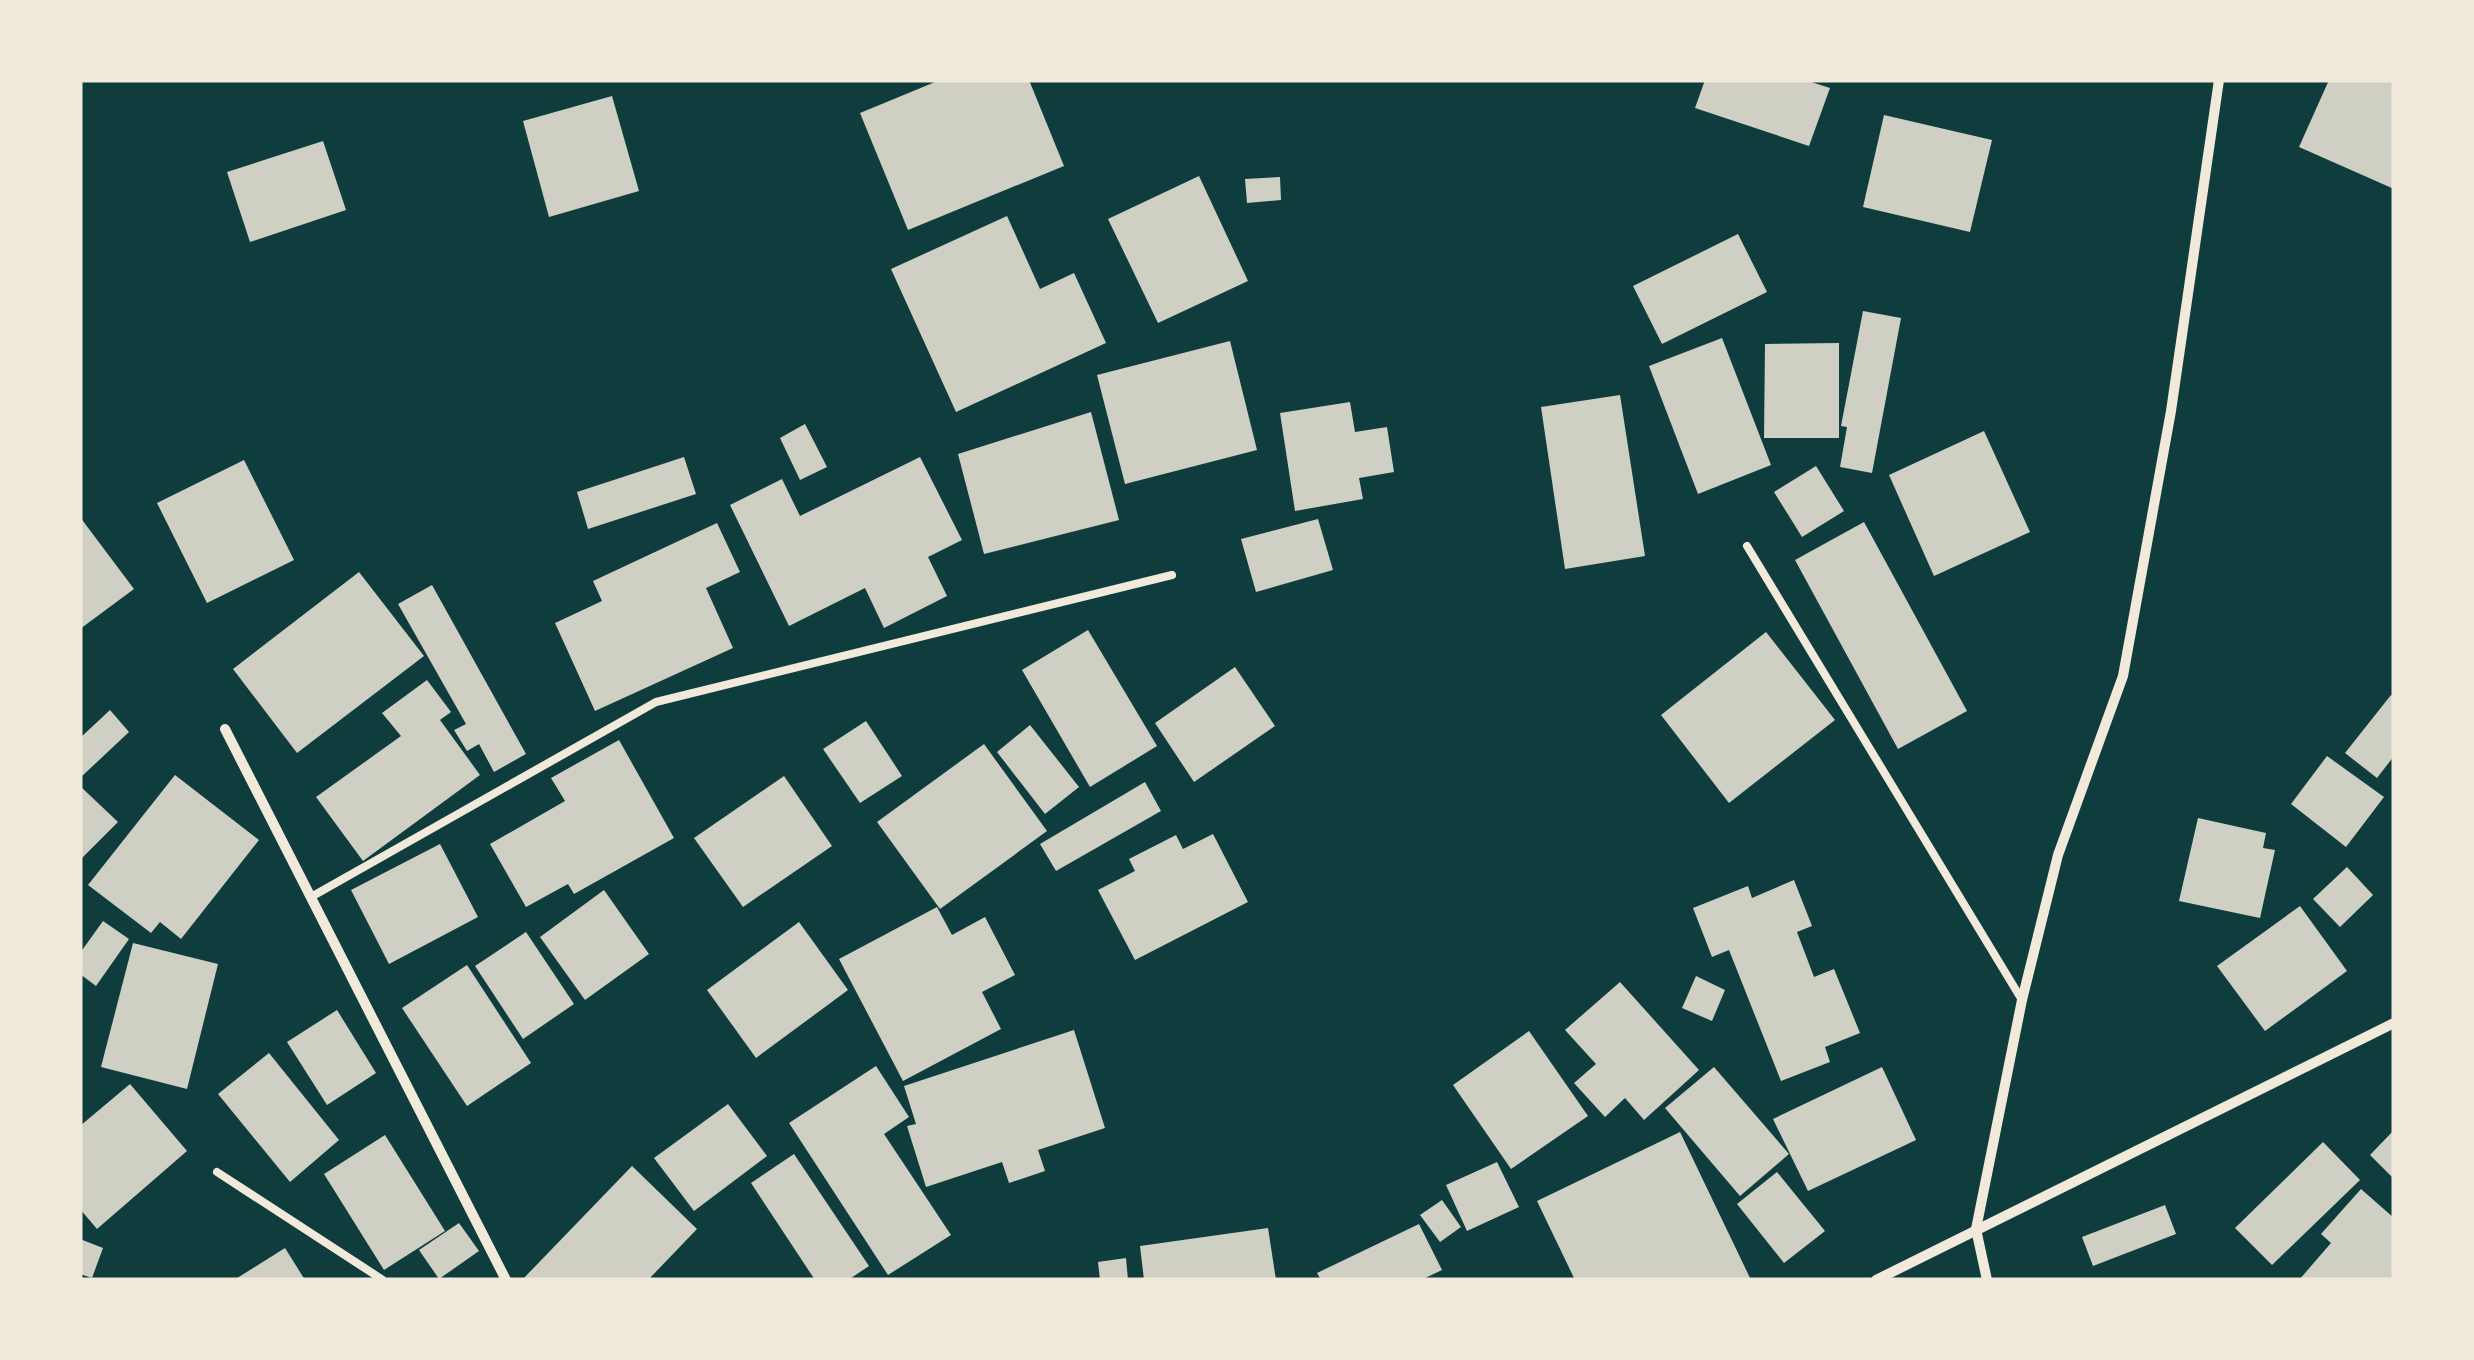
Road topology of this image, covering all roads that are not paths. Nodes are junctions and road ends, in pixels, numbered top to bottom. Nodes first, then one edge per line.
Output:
1 (2220, 80) edge
2 (1747, 546) dead end
3 (1172, 575) dead end
4 (224, 729) dead end
5 (311, 897) junction
6 (2022, 1000) junction
7 (2394, 1024) edge
8 (217, 1172) dead end
9 (1976, 1229) junction
10 (383, 1280) edge
11 (506, 1280) edge
12 (1876, 1280) edge
13 (1987, 1280) edge

1 - 6 street
2 - 6 lane
3 - 5 lane
4 - 5 street
5 - 11 street
6 - 9 street
7 - 9 street
8 - 10 lane
9 - 12 street
9 - 13 street

